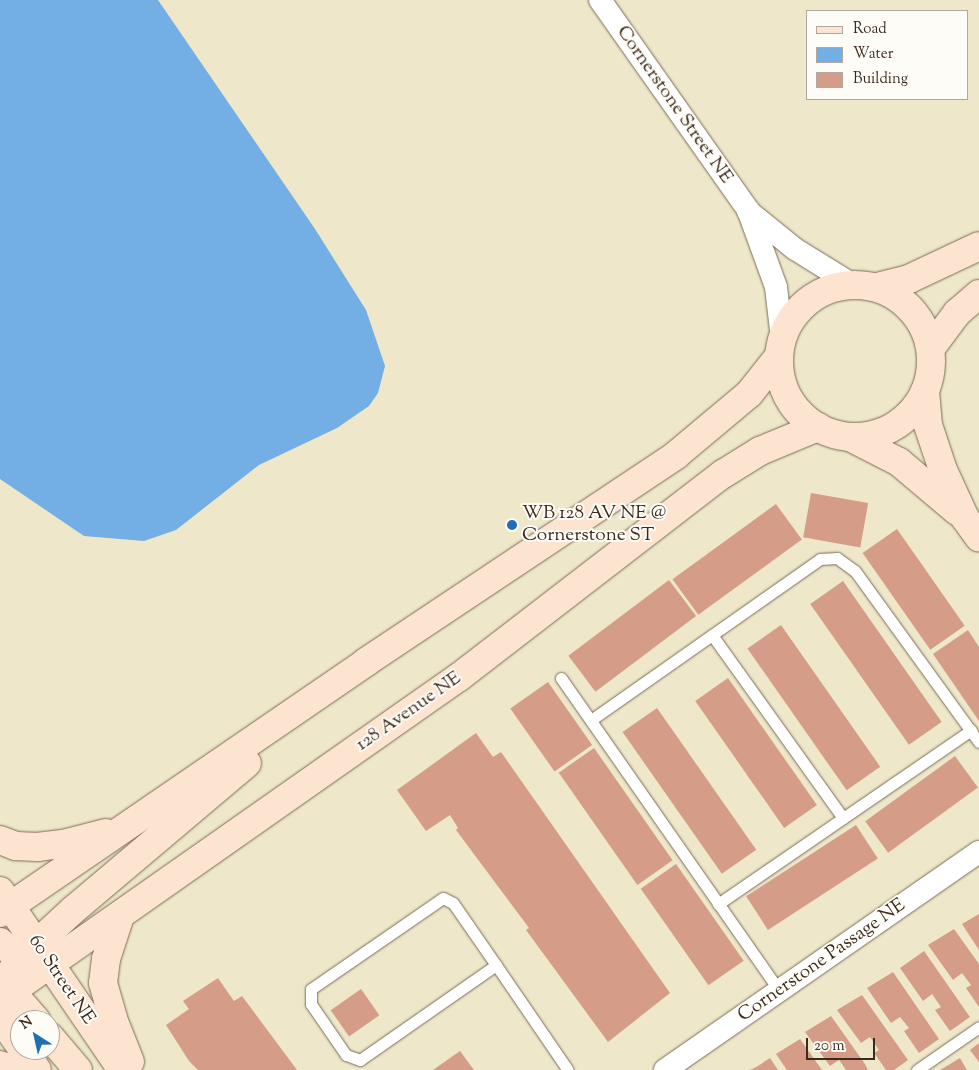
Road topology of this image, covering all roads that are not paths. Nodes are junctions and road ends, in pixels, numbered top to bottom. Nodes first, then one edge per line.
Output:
1 (600, 0) edge
2 (748, 210) junction
3 (979, 246) edge
4 (865, 286) junction
5 (979, 294) edge
6 (780, 348) junction
7 (931, 348) junction
8 (925, 391) junction
9 (818, 427) junction
10 (850, 437) junction
11 (972, 527) edge
12 (712, 635) junction
13 (366, 662) junction
14 (561, 678) dead end
15 (590, 720) junction
16 (970, 730) junction
17 (979, 742) edge
18 (844, 818) junction
19 (124, 828) junction
20 (0, 840) edge
21 (979, 852) edge
22 (718, 904) junction
23 (3, 910) edge
24 (120, 916) junction
25 (27, 952) edge
26 (496, 966) junction
27 (3, 987) edge
28 (779, 991) junction
29 (26, 1010) edge
30 (0, 1017) edge
31 (979, 1027) edge
32 (10, 1032) edge
33 (60, 1049) edge
34 (0, 1065) edge
35 (15, 1070) edge
36 (78, 1070) edge
37 (122, 1070) edge
38 (134, 1070) edge
39 (568, 1070) edge
40 (665, 1070) edge
41 (917, 1070) edge

1 - 2 street, Cornerstone Street NE
2 - 4 street, Cornerstone Street NE
2 - 6 street, Cornerstone Street NE
3 - 4 street
4 - 6 street
4 - 7 street
5 - 7 street
6 - 9 street
6 - 13 street
7 - 8 street
8 - 10 street
8 - 11 street
9 - 10 street
9 - 24 street, 128 Avenue NE
10 - 11 street
12 - 15 lane
12 - 16 lane
12 - 18 lane
13 - 19 street
13 - 25 street
14 - 15 lane
15 - 22 lane
16 - 17 lane
16 - 18 lane
18 - 22 lane
19 - 20 street
19 - 23 street
21 - 28 street, Cornerstone Passage NE
22 - 28 lane
23 - 25 street, 60 Street NE
24 - 25 street, 128 Avenue NE
24 - 38 street
25 - 27 street, 128 Avenue NE
25 - 37 street, 60 Street NE
26 - 26 lane
26 - 39 lane
27 - 29 street
28 - 40 street, Cornerstone Passage NE
30 - 32 street
31 - 41 lane
33 - 36 street
34 - 35 street

